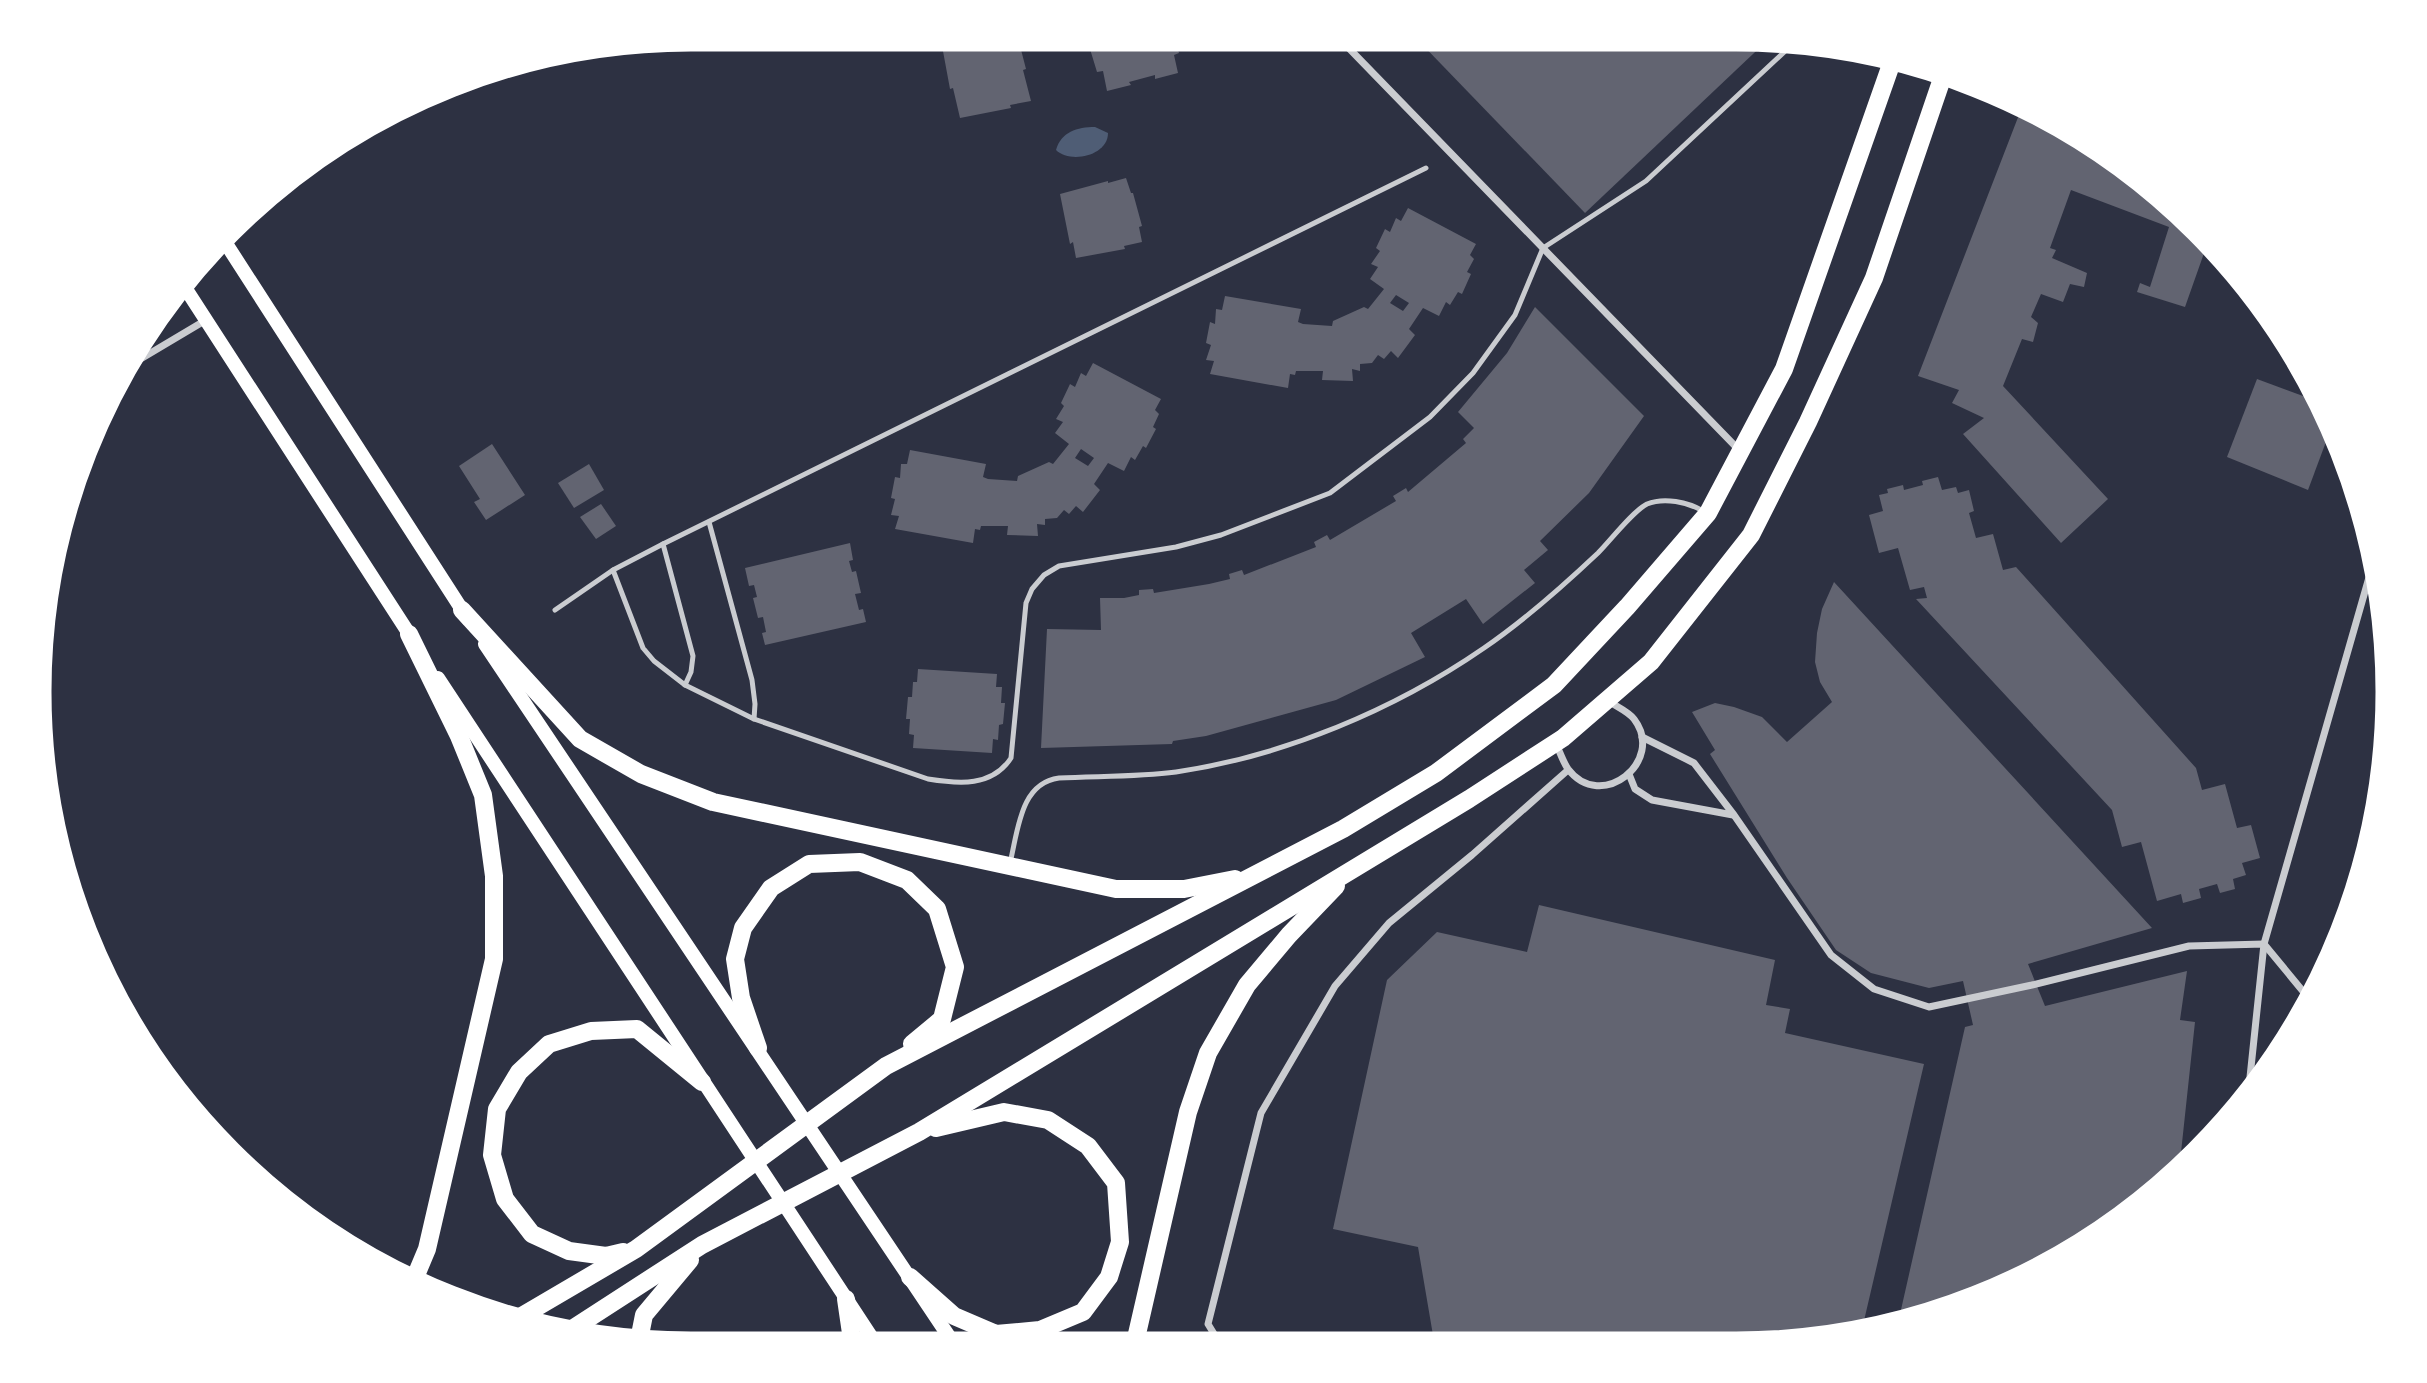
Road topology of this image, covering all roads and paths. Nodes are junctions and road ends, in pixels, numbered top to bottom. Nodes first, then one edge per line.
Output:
1 (1348, 47) edge
2 (1786, 50) edge
3 (1890, 66) edge
4 (1941, 80) edge
5 (1426, 168) dead end
6 (227, 245) edge
7 (1543, 248) junction
8 (187, 291) edge
9 (206, 320) junction
10 (140, 359) edge
11 (1740, 452) junction
12 (1708, 513) junction
13 (709, 522) junction
14 (663, 544) junction
15 (613, 570) junction
16 (2369, 578) edge
17 (462, 610) junction
18 (555, 610) dead end
19 (409, 634) junction
20 (685, 685) junction
21 (1606, 700) junction
22 (754, 719) junction
23 (1642, 737) junction
24 (1556, 743) junction
25 (1568, 769) junction
26 (1629, 774) junction
27 (1734, 815) junction
28 (1343, 829) junction
29 (1009, 866) junction
30 (1353, 869) junction
31 (2264, 944) junction
32 (2304, 993) edge
33 (758, 1048) junction
34 (886, 1066) junction
35 (2250, 1080) edge
36 (702, 1082) junction
37 (919, 1132) junction
38 (702, 1245) junction
39 (636, 1249) junction
40 (417, 1274) edge
41 (910, 1277) junction
42 (845, 1298) junction
43 (525, 1314) edge
44 (578, 1325) edge
45 (640, 1333) edge
46 (851, 1336) edge
47 (870, 1336) edge
48 (949, 1336) edge
49 (1137, 1336) edge
50 (1215, 1336) edge

1 - 7 street
2 - 7 lane
3 - 11 main road
4 - 21 main road
5 - 13 lane
6 - 17 main road
7 - 11 street
7 - 22 lane
8 - 9 main road
9 - 10 street
9 - 19 main road
11 - 12 main road
12 - 28 main road
12 - 29 lane
13 - 14 lane
13 - 22 lane
14 - 15 lane
14 - 20 lane
15 - 18 lane
15 - 20 lane
16 - 31 street
17 - 29 main road
17 - 33 main road
19 - 36 main road
19 - 40 main road
20 - 22 lane
21 - 23 street
21 - 24 main road
23 - 26 street
23 - 27 street
24 - 25 street
24 - 30 main road
25 - 26 street
25 - 50 street
26 - 27 street
27 - 31 street
28 - 29 main road
28 - 34 main road
30 - 37 main road
30 - 49 main road
31 - 32 street
31 - 35 street
33 - 34 main road
33 - 41 main road
34 - 39 main road
36 - 39 main road
36 - 42 main road
37 - 38 main road
37 - 41 main road
38 - 44 main road
38 - 45 main road
39 - 43 main road
41 - 48 main road
42 - 46 main road
42 - 47 main road

